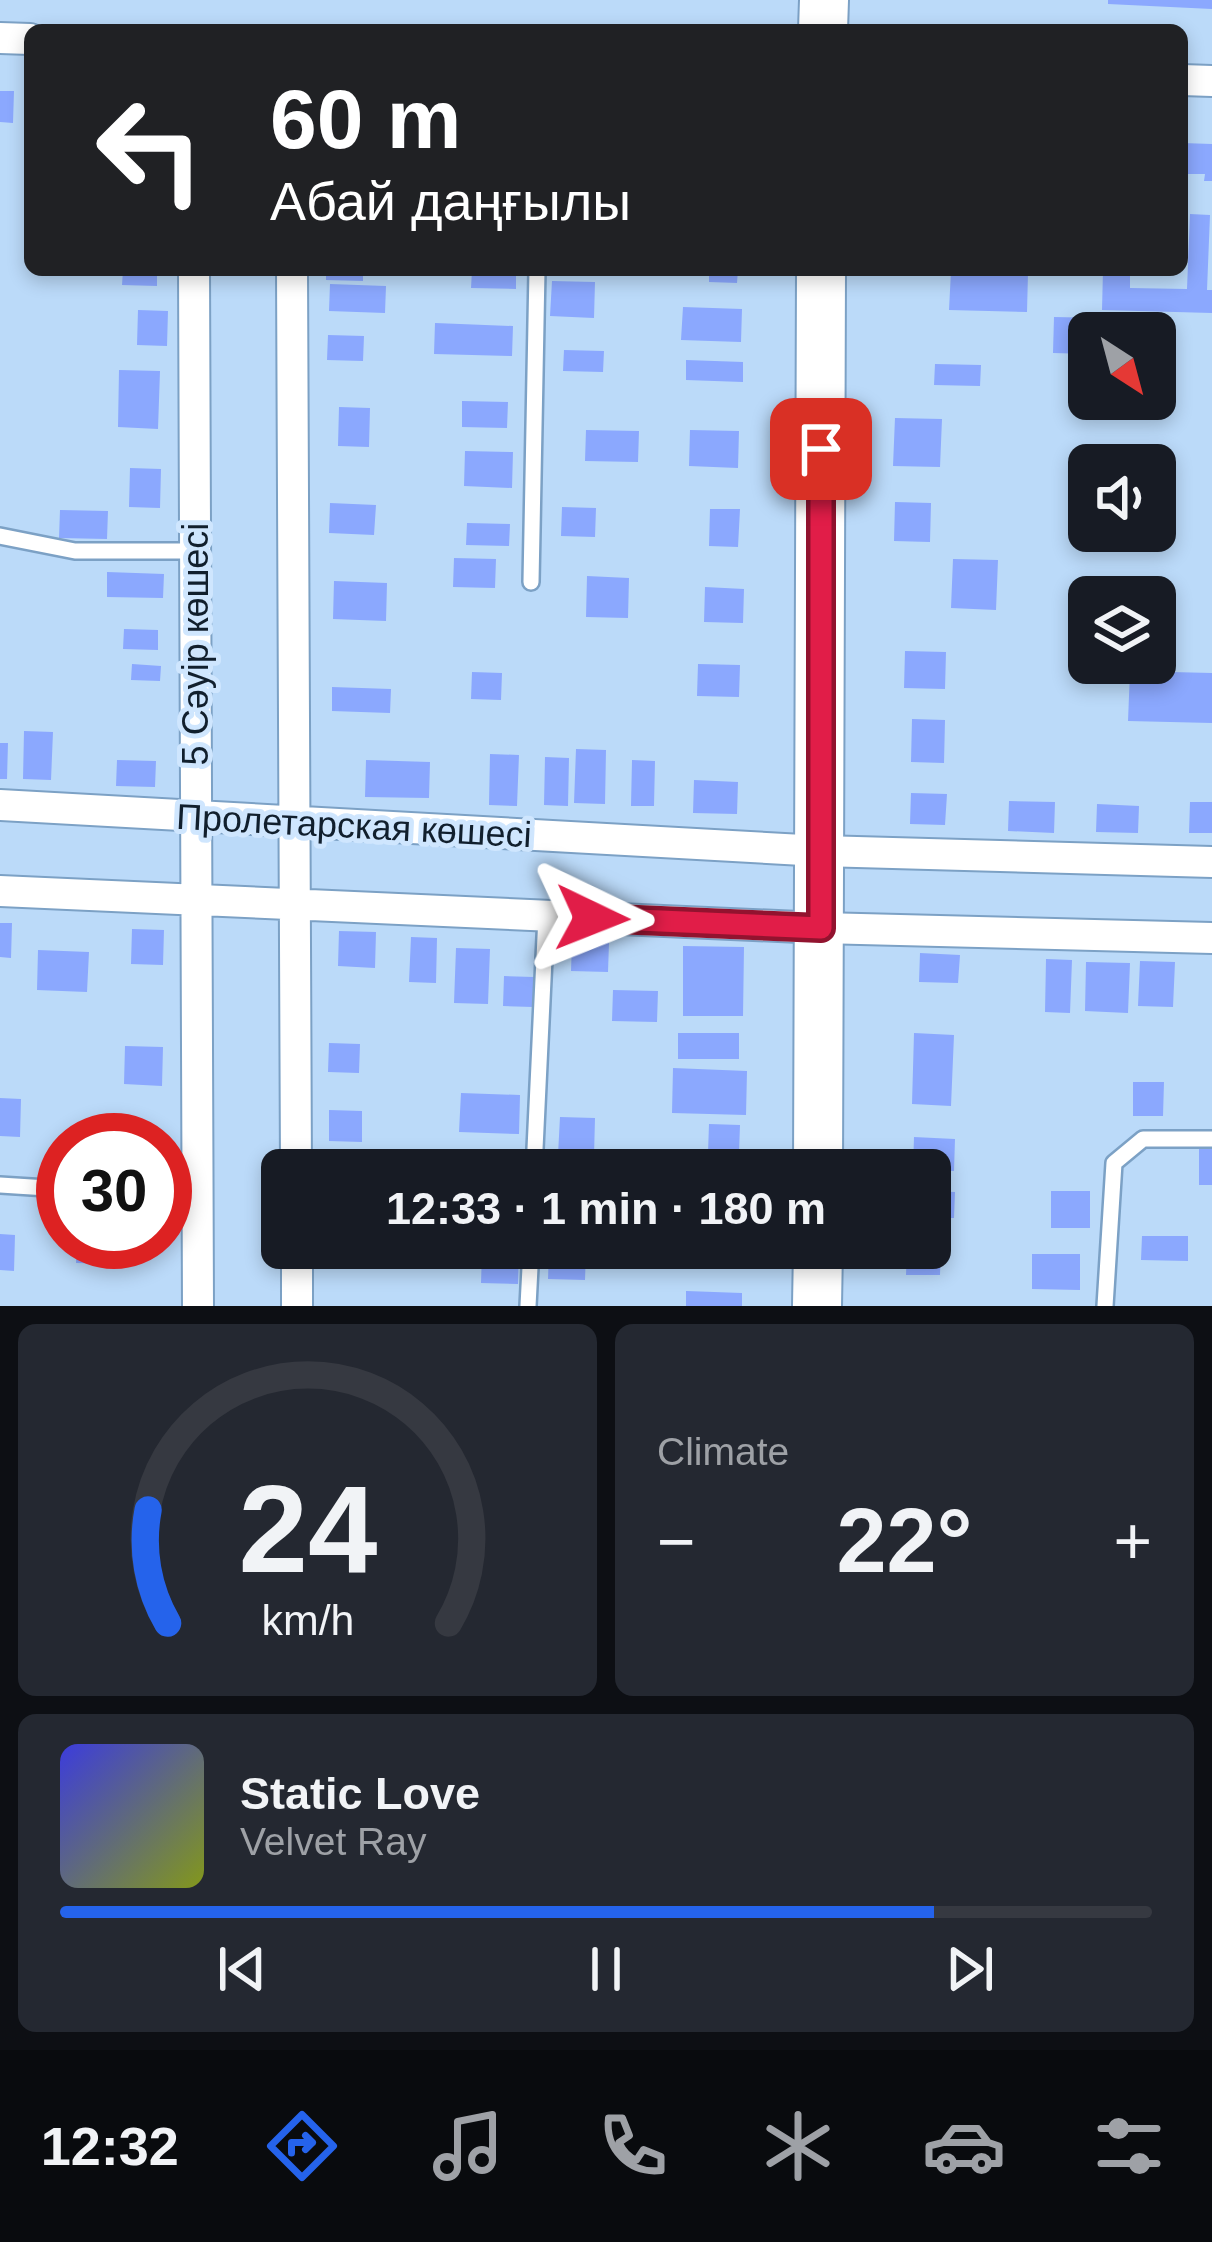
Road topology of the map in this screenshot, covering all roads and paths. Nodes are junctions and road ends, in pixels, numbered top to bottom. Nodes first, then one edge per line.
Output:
1 (194, 276) edge
2 (292, 276) edge
3 (537, 276) edge
4 (821, 276) edge
5 (0, 536) edge
6 (195, 551) junction
7 (531, 582) dead end
8 (0, 805) edge
9 (196, 816) junction
10 (295, 821) junction
11 (821, 851) junction
12 (1212, 862) edge
13 (0, 891) edge
14 (196, 900) junction
15 (295, 904) junction
16 (546, 916) junction
17 (821, 928) junction
18 (1212, 938) edge
19 (1212, 1139) edge
20 (296, 1149) edge
21 (535, 1149) edge
22 (818, 1149) edge
23 (0, 1185) edge
24 (36, 1187) edge
25 (192, 1198) edge
26 (198, 1198) junction
27 (297, 1269) edge
28 (530, 1269) edge
29 (818, 1269) edge
30 (198, 1306) edge
31 (297, 1306) edge
32 (528, 1306) edge
33 (817, 1306) edge
34 (1106, 1306) edge

1 - 6 street, 5 Сәуір көшесі
2 - 10 street
3 - 7 lane
4 - 11 main road
5 - 6 lane
6 - 9 street, 5 Сәуір көшесі
8 - 9 street, Пролетарская көшесі
9 - 10 street, Пролетарская көшесі
9 - 14 street, 5 Сәуір көшесі
10 - 11 street, Пролетарская көшесі
10 - 15 street
11 - 12 street, Пролетарская көшесі
11 - 17 main road
13 - 14 street
14 - 15 street
14 - 26 street, 5 Сәуір көшесі
15 - 16 street
15 - 20 street
16 - 17 street
16 - 21 lane
17 - 18 street
17 - 22 main road
19 - 34 lane
23 - 24 lane
25 - 26 lane
26 - 30 street, 5 Сәуір көшесі
27 - 31 street
28 - 32 lane
29 - 33 main road

